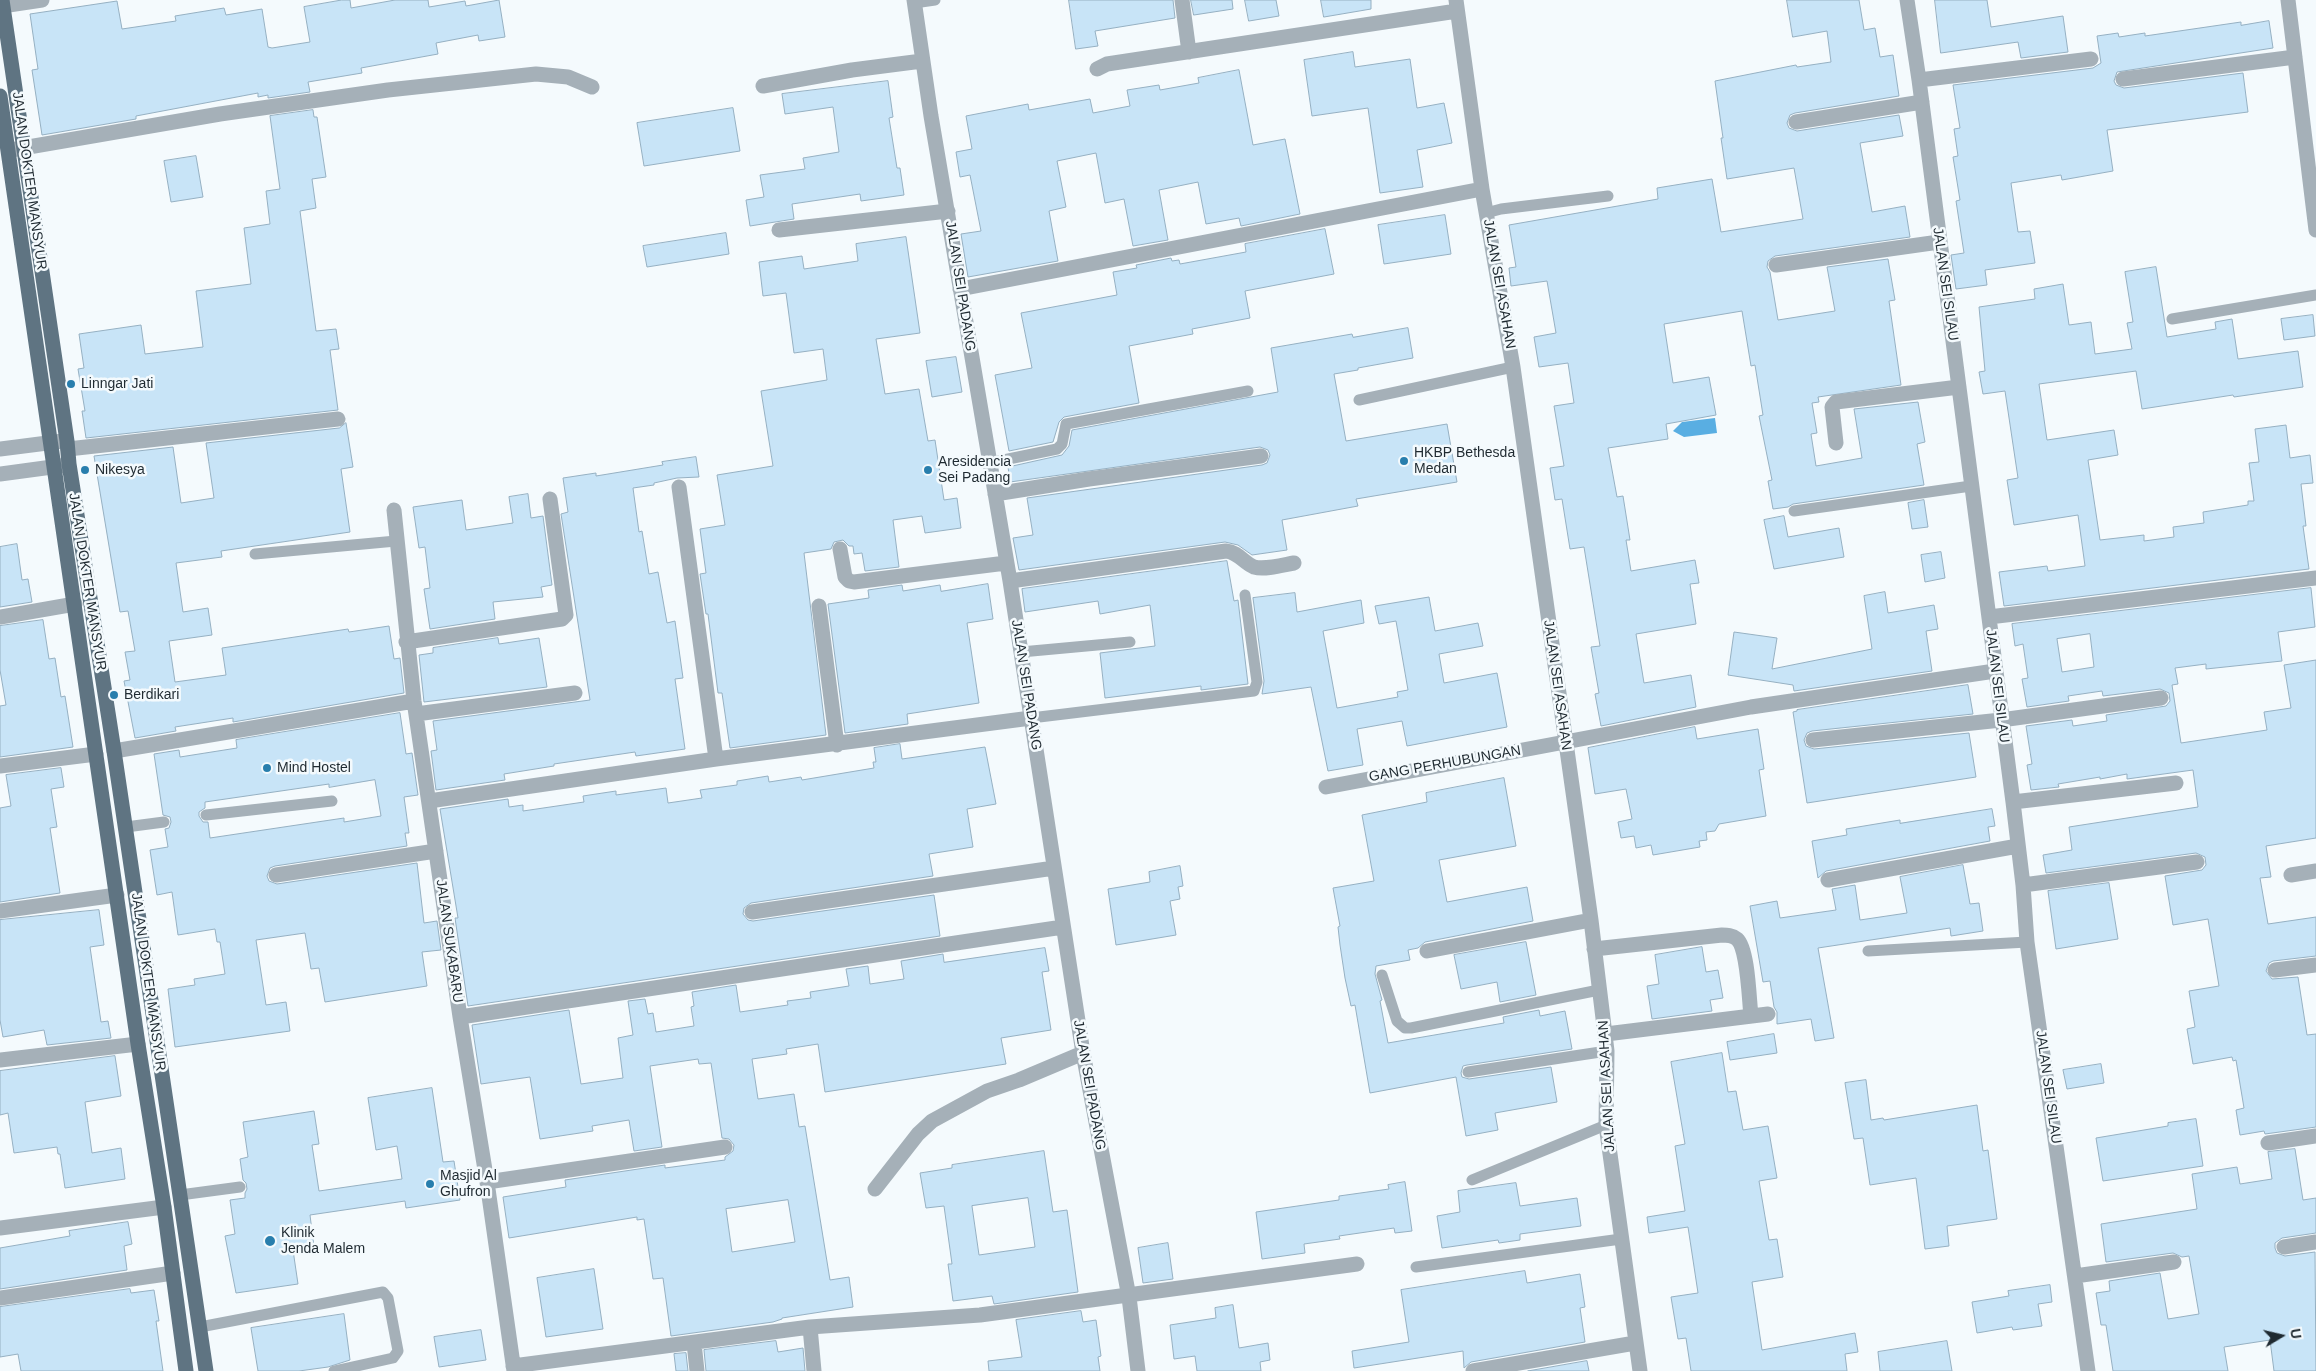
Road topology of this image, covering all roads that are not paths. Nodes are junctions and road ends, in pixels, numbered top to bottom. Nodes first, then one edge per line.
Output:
1 (42, 0) edge
2 (934, 0) edge
3 (1182, 0) edge
4 (1907, 0) edge
5 (2288, 0) edge
6 (914, 2) edge
7 (2, 3) edge
8 (1457, 5) edge
9 (1188, 52) junction
10 (2295, 56) junction
11 (2091, 59) dead end
12 (922, 60) junction
13 (1097, 69) dead end
14 (2123, 79) dead end
15 (1919, 80) junction
16 (592, 86) dead end
17 (763, 86) dead end
18 (0, 96) edge
19 (1922, 102) junction
20 (1796, 122) dead end
21 (24, 149) junction
22 (6, 160) edge
23 (1482, 189) junction
24 (1608, 196) dead end
25 (948, 211) junction
26 (1486, 214) junction
27 (779, 230) dead end
28 (2316, 230) edge
29 (1939, 242) junction
30 (1776, 265) dead end
31 (960, 288) junction
32 (2316, 295) edge
33 (2172, 319) dead end
34 (1513, 367) junction
35 (1959, 387) junction
36 (1248, 391) dead end
37 (1359, 400) dead end
38 (338, 419) dead end
39 (51, 442) junction
40 (1836, 443) dead end
41 (0, 449) edge
42 (65, 455) junction
43 (1261, 456) dead end
44 (990, 463) junction
45 (0, 474) edge
46 (1971, 486) junction
47 (679, 487) dead end
48 (995, 494) junction
49 (550, 498) dead end
50 (394, 510) dead end
51 (1794, 511) dead end
52 (396, 541) junction
53 (840, 549) dead end
54 (255, 554) dead end
55 (1006, 563) junction
56 (1294, 563) dead end
57 (2316, 578) edge
58 (1010, 581) junction
59 (1246, 594) dead end
60 (74, 604) junction
61 (819, 606) dead end
62 (0, 617) edge
63 (1989, 617) junction
64 (406, 642) junction
65 (1130, 642) dead end
66 (1020, 652) junction
67 (1995, 670) junction
68 (576, 693) dead end
69 (2161, 698) dead end
70 (415, 708) junction
71 (1031, 718) junction
72 (2001, 720) junction
73 (1813, 740) dead end
74 (1565, 742) junction
75 (837, 744) junction
76 (114, 751) junction
77 (96, 754) junction
78 (716, 759) junction
79 (0, 766) edge
80 (2176, 783) dead end
81 (1326, 787) dead end
82 (332, 801) dead end
83 (429, 801) junction
84 (2013, 802) junction
85 (206, 815) dead end
86 (164, 822) dead end
87 (126, 828) junction
88 (2018, 846) junction
89 (436, 850) junction
90 (2197, 862) dead end
91 (1054, 868) junction
92 (2316, 871) edge
93 (276, 875) dead end
94 (2292, 875) dead end
95 (1828, 880) dead end
96 (2023, 885) junction
97 (117, 896) junction
98 (0, 911) edge
99 (752, 912) dead end
100 (1591, 920) junction
101 (1063, 927) junction
102 (2027, 942) junction
103 (1594, 949) junction
104 (1428, 951) dead end
105 (1868, 951) dead end
106 (2316, 965) edge
107 (2275, 970) dead end
108 (1382, 975) dead end
109 (1599, 990) junction
110 (1768, 1014) dead end
111 (1751, 1016) junction
112 (460, 1017) junction
113 (1606, 1034) junction
114 (138, 1044) junction
115 (1607, 1050) junction
116 (1083, 1053) junction
117 (0, 1060) edge
118 (1468, 1072) dead end
119 (1606, 1125) junction
120 (2316, 1136) edge
121 (2268, 1143) dead end
122 (725, 1148) dead end
123 (1472, 1180) dead end
124 (487, 1182) junction
125 (240, 1187) dead end
126 (875, 1189) dead end
127 (180, 1195) junction
128 (164, 1207) junction
129 (0, 1228) edge
130 (1621, 1239) junction
131 (2316, 1242) edge
132 (2284, 1247) dead end
133 (2174, 1262) dead end
134 (1357, 1264) dead end
135 (1416, 1267) dead end
136 (173, 1273) junction
137 (2075, 1276) junction
138 (1128, 1297) junction
139 (0, 1298) edge
140 (200, 1327) junction
141 (810, 1327) junction
142 (694, 1343) junction
143 (1635, 1343) junction
144 (513, 1369) edge
145 (186, 1371) edge
146 (206, 1371) edge
147 (334, 1371) edge
148 (697, 1371) edge
149 (814, 1371) edge
150 (1138, 1371) edge
151 (1474, 1371) edge
152 (1640, 1371) edge
153 (2088, 1371) edge

1 - 7 street
2 - 6 lane
3 - 9 street
4 - 15 street, JALAN SEI SILAU
5 - 10 street
6 - 12 street, JALAN SEI PADANG
7 - 21 main road, JALAN DOKTER MANSYUR
8 - 9 street
8 - 23 street, JALAN SEI ASAHAN
9 - 13 street
10 - 14 street
10 - 28 street
11 - 15 street
12 - 17 street
12 - 25 street, JALAN SEI PADANG
15 - 19 street, JALAN SEI SILAU
16 - 21 street
18 - 22 main road, JALAN DOKTER MANSYUR
19 - 20 street
19 - 29 street, JALAN SEI SILAU
21 - 22 street
21 - 42 main road, JALAN DOKTER MANSYUR
22 - 39 main road, JALAN DOKTER MANSYUR
23 - 26 street, JALAN SEI ASAHAN
23 - 31 street
24 - 26 lane
25 - 27 street
25 - 31 street, JALAN SEI PADANG
26 - 34 street, JALAN SEI ASAHAN
29 - 30 street
29 - 35 street, JALAN SEI SILAU
31 - 44 street, JALAN SEI PADANG
32 - 33 lane
34 - 37 lane
34 - 74 street, JALAN SEI ASAHAN
35 - 40 street
35 - 46 street, JALAN SEI SILAU
36 - 44 lane
38 - 42 street
39 - 41 street
39 - 42 street
39 - 42 main road, JALAN DOKTER MANSYUR
42 - 45 street
42 - 60 main road, JALAN DOKTER MANSYUR
42 - 76 main road, JALAN DOKTER MANSYUR
43 - 48 street
44 - 48 street, JALAN SEI PADANG
46 - 51 lane
46 - 63 street, JALAN SEI SILAU
47 - 78 street
48 - 55 street, JALAN SEI PADANG
49 - 64 street
50 - 52 street, JALAN SUKABARU
52 - 54 lane
52 - 64 street, JALAN SUKABARU
53 - 55 street
55 - 58 street, JALAN SEI PADANG
56 - 58 street
57 - 63 street
58 - 66 street, JALAN SEI PADANG
59 - 71 lane
60 - 62 street
60 - 77 main road, JALAN DOKTER MANSYUR
61 - 75 street
63 - 67 street, JALAN SEI SILAU
64 - 70 street, JALAN SUKABARU
65 - 66 lane
66 - 71 street, JALAN SEI PADANG
67 - 72 street, JALAN SEI SILAU
67 - 74 street, GANG PERHUBUNGAN
68 - 70 street
69 - 72 street
70 - 76 street
70 - 83 street, JALAN SUKABARU
71 - 75 street
71 - 91 street, JALAN SEI PADANG
72 - 73 street
72 - 84 street, JALAN SEI SILAU
74 - 81 street, GANG PERHUBUNGAN
74 - 100 street, JALAN SEI ASAHAN
75 - 78 street
76 - 87 main road, JALAN DOKTER MANSYUR
77 - 79 street
77 - 97 main road, JALAN DOKTER MANSYUR
78 - 83 street
80 - 84 street
82 - 85 lane
83 - 89 street, JALAN SUKABARU
84 - 88 street, JALAN SEI SILAU
86 - 87 lane
87 - 127 main road, JALAN DOKTER MANSYUR
88 - 95 street
88 - 96 street, JALAN SEI SILAU
89 - 93 street
89 - 112 street, JALAN SUKABARU
90 - 96 street
91 - 99 street
91 - 101 street, JALAN SEI PADANG
92 - 94 street
96 - 102 street, JALAN SEI SILAU
97 - 98 street
97 - 114 main road, JALAN DOKTER MANSYUR
100 - 103 street, JALAN SEI ASAHAN
100 - 104 street
101 - 112 street
101 - 116 street, JALAN SEI PADANG
102 - 105 lane
102 - 137 street, JALAN SEI SILAU
103 - 109 street, JALAN SEI ASAHAN
103 - 111 street
106 - 107 street
108 - 109 lane
109 - 113 street, JALAN SEI ASAHAN
110 - 111 street
111 - 113 street
112 - 124 street, JALAN SUKABARU
113 - 115 street, JALAN SEI ASAHAN
114 - 117 street
114 - 128 main road, JALAN DOKTER MANSYUR
115 - 118 lane
115 - 119 street, JALAN SEI ASAHAN
116 - 126 street
116 - 138 street, JALAN SEI PADANG
119 - 123 lane
119 - 130 street, JALAN SEI ASAHAN
120 - 121 street
122 - 124 street
124 - 144 street, JALAN SUKABARU
125 - 127 lane
127 - 140 main road, JALAN DOKTER MANSYUR
128 - 129 street
128 - 136 main road, JALAN DOKTER MANSYUR
130 - 135 lane
130 - 143 street, JALAN SEI ASAHAN
131 - 132 street
133 - 137 street
134 - 138 street
136 - 139 street
136 - 145 main road, JALAN DOKTER MANSYUR
137 - 153 street, JALAN SEI SILAU
138 - 141 street
138 - 150 street, JALAN SEI PADANG
140 - 146 main road, JALAN DOKTER MANSYUR
140 - 147 lane
141 - 142 street
141 - 149 street
142 - 144 street
142 - 148 street
143 - 151 street
143 - 152 street, JALAN SEI ASAHAN

